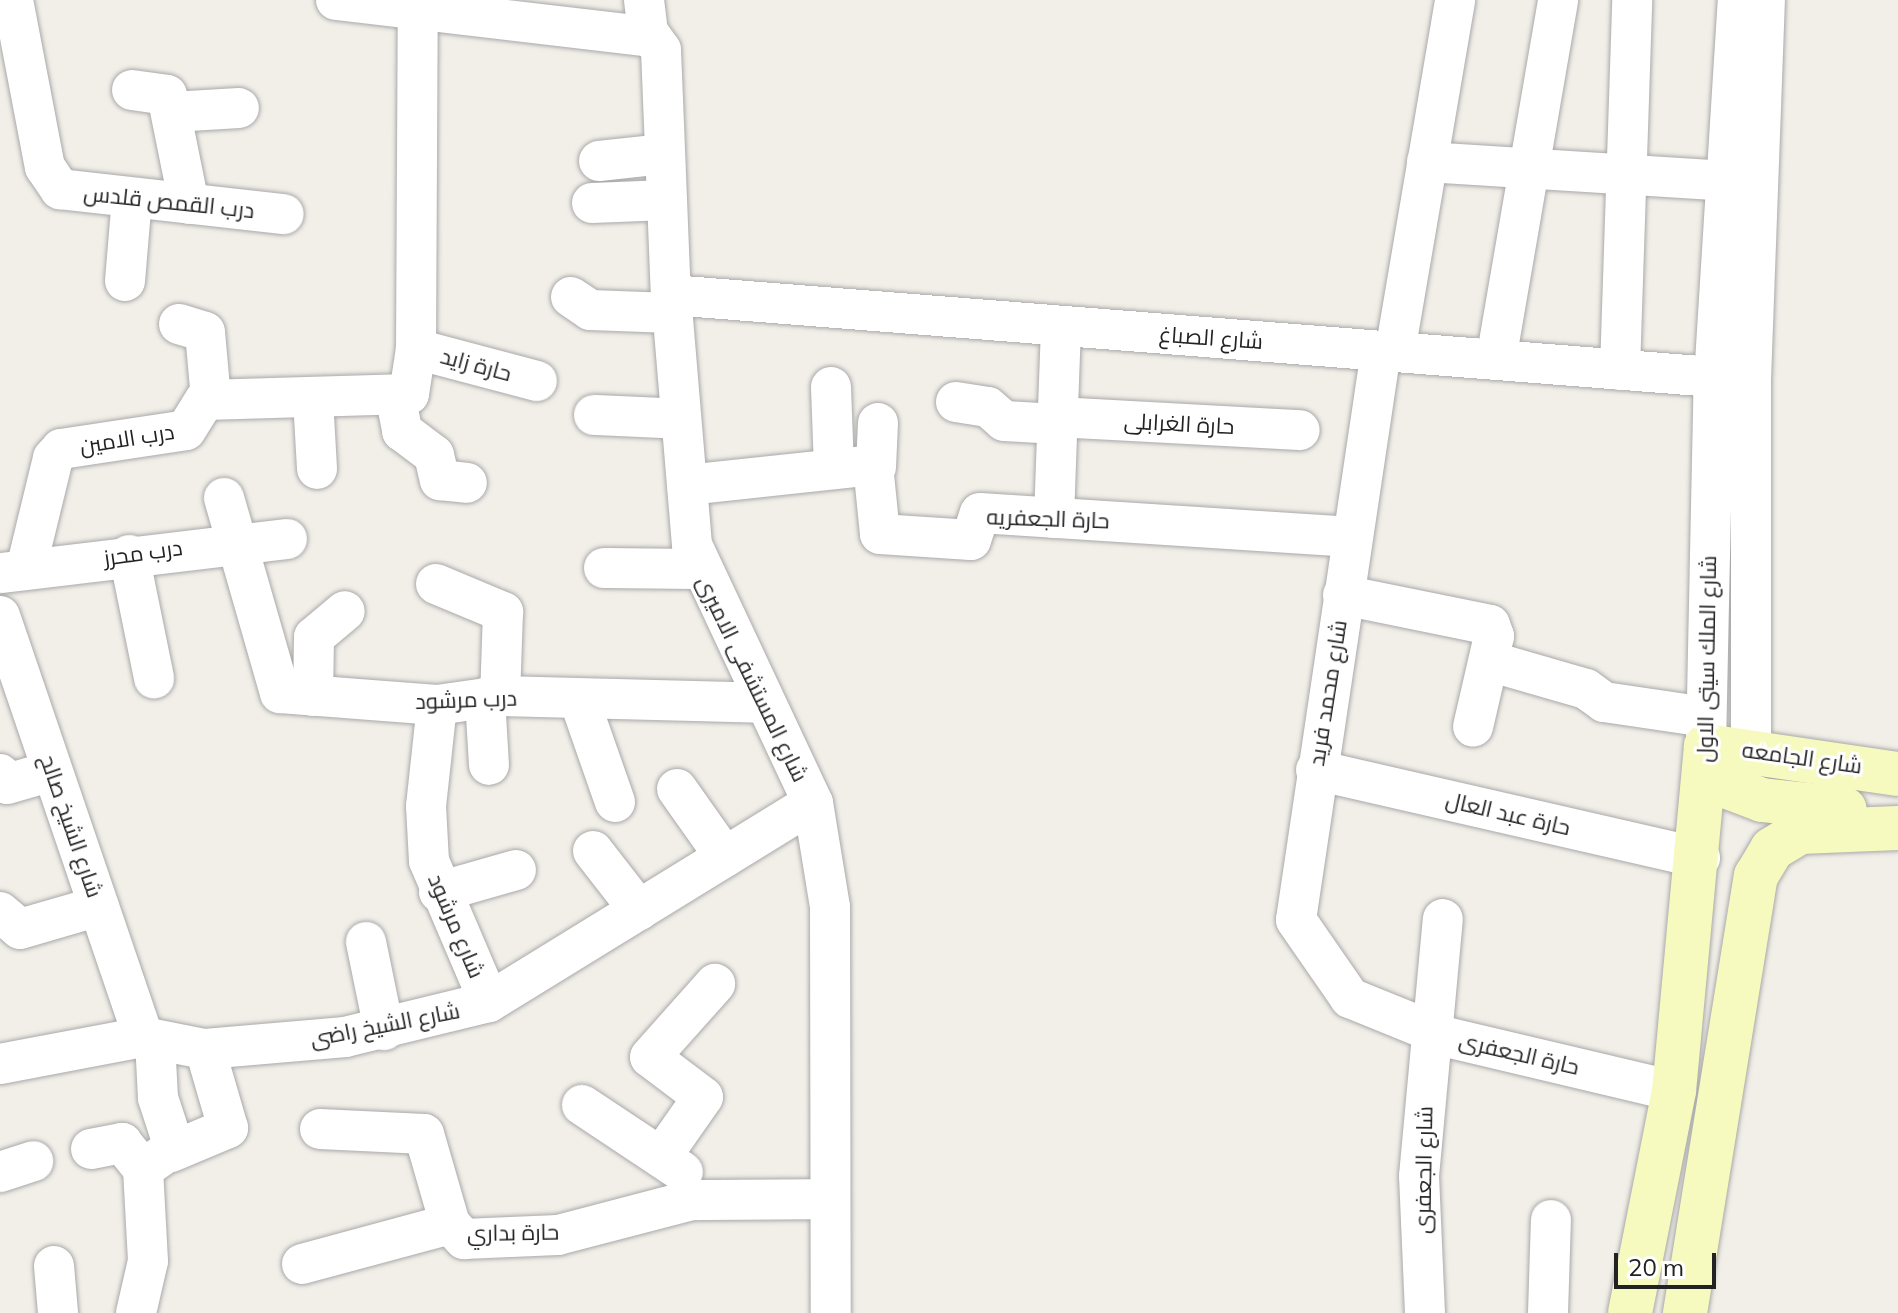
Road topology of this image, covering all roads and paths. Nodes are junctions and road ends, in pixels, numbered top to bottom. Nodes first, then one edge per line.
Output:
1 (13, 0) edge
2 (336, 0) edge
3 (1455, 0) edge
4 (1558, 0) edge
5 (1632, 0) edge
6 (1738, 0) edge
7 (1765, 0) edge
8 (418, 12) junction
9 (647, 18) edge
10 (13, 66) edge
11 (132, 90) dead end
12 (239, 108) dead end
13 (172, 112) junction
14 (665, 154) junction
15 (599, 161) dead end
16 (1427, 162) junction
17 (1528, 169) junction
18 (1626, 175) junction
19 (1726, 181) junction
20 (132, 198) junction
21 (667, 200) junction
22 (592, 203) dead end
23 (189, 204) junction
24 (284, 214) dead end
25 (125, 281) dead end
26 (571, 297) dead end
27 (671, 304) junction
28 (179, 324) dead end
29 (1061, 326) junction
30 (416, 349) junction
31 (1388, 352) junction
32 (1496, 360) junction
33 (1620, 370) junction
34 (1732, 379) junction
35 (537, 381) dead end
36 (831, 387) dead end
37 (211, 399) junction
38 (313, 399) junction
39 (396, 399) junction
40 (956, 402) dead end
41 (594, 415) dead end
42 (681, 419) junction
43 (1058, 420) junction
44 (878, 423) dead end
45 (1300, 430) dead end
46 (876, 467) junction
47 (317, 469) dead end
48 (834, 469) junction
49 (467, 483) dead end
50 (687, 485) junction
51 (224, 498) dead end
52 (1054, 518) junction
53 (1352, 537) junction
54 (287, 539) dead end
55 (236, 541) junction
56 (129, 555) junction
57 (604, 568) dead end
58 (698, 569) junction
59 (13, 571) edge
60 (436, 584) dead end
61 (1343, 595) junction
62 (345, 611) dead end
63 (0, 616) edge
64 (1489, 661) junction
65 (154, 678) dead end
66 (278, 694) junction
67 (492, 697) junction
68 (580, 702) junction
69 (762, 703) junction
70 (437, 705) junction
71 (1473, 727) dead end
72 (1705, 747) junction
73 (1751, 748) junction
74 (489, 765) dead end
75 (1316, 770) junction
76 (52, 771) junction
77 (0, 774) edge
78 (1898, 774) edge
79 (677, 789) dead end
80 (615, 802) dead end
81 (813, 803) junction
82 (1898, 815) edge
83 (1898, 828) edge
84 (593, 851) dead end
85 (725, 857) junction
86 (1700, 858) junction
87 (516, 870) dead end
88 (439, 892) junction
89 (99, 906) junction
90 (639, 910) junction
91 (0, 912) edge
92 (1443, 919) dead end
93 (366, 942) dead end
94 (715, 984) dead end
95 (489, 1002) junction
96 (1370, 1003) joint
97 (1432, 1027) junction
98 (384, 1030) junction
99 (149, 1039) junction
100 (205, 1049) junction
101 (0, 1064) edge
102 (1674, 1091) junction
103 (582, 1105) dead end
104 (320, 1129) dead end
105 (91, 1149) dead end
106 (661, 1157) junction
107 (157, 1160) junction
108 (826, 1199) junction
109 (692, 1200) junction
110 (1551, 1220) dead end
111 (450, 1224) junction
112 (302, 1264) dead end
113 (54, 1266) dead end
114 (58, 1313) edge
115 (136, 1313) edge
116 (827, 1313) edge
117 (1425, 1313) edge
118 (1548, 1313) edge
119 (1630, 1313) edge
120 (1685, 1313) edge

1 - 10 street, درب القمص قلدس
2 - 8 street
3 - 16 street, شارع محمد فريد
4 - 17 street
5 - 18 street
6 - 19 street, شارع الملك سيتى الاول
7 - 34 street, شارع الملك سيتى الاول
8 - 9 street
8 - 30 street
9 - 14 street, شارع المستشفى الاميرى
10 - 20 street, درب القمص قلدس
11 - 13 street
12 - 13 street
13 - 23 street
14 - 15 street
14 - 21 street, شارع المستشفى الاميرى
16 - 17 street
16 - 31 street, شارع محمد فريد
17 - 18 street
17 - 32 street
18 - 19 street
18 - 33 street
19 - 34 street, شارع الملك سيتى الاول
20 - 23 street, درب القمص قلدس
20 - 25 street
21 - 22 street
21 - 27 street, شارع المستشفى الاميرى
23 - 24 street, درب القمص قلدس
26 - 27 street, شارع الصباغ
27 - 29 street, شارع الصباغ
27 - 42 street, شارع المستشفى الاميرى
28 - 37 street
29 - 31 street, شارع الصباغ
29 - 43 street
30 - 35 street, حارة زايد
30 - 39 street
31 - 32 street, شارع الصباغ
31 - 53 street, شارع محمد فريد
32 - 33 street, شارع الصباغ
33 - 34 street, شارع الصباغ
34 - 72 street, شارع الملك سيتى الاول
34 - 73 street, شارع الملك سيتى الاول
36 - 48 street
37 - 38 street
37 - 59 street, درب الامين
38 - 39 street
38 - 47 street
39 - 49 street
40 - 43 street, حارة الغرابلى
41 - 42 street
42 - 50 street, شارع المستشفى الاميرى
43 - 45 street, حارة الغرابلى
43 - 52 street
44 - 46 street
46 - 48 street
46 - 52 street, حارة الجعفريه
48 - 50 street
50 - 58 street, شارع المستشفى الاميرى
51 - 55 street
52 - 53 street, حارة الجعفريه
53 - 61 street, شارع محمد فريد
54 - 55 street, درب محرز
55 - 56 street, درب محرز
55 - 66 street
56 - 59 street, درب محرز
56 - 65 street
57 - 58 street
58 - 69 street, شارع المستشفى الاميرى
60 - 67 street
61 - 64 street
61 - 75 street, شارع محمد فريد
62 - 66 street
63 - 76 street, شارع الشيخ صالح
64 - 71 street
64 - 72 street
66 - 70 street, درب مرشود
67 - 68 street, درب مرشود
67 - 70 street, درب مرشود
67 - 74 street
68 - 69 street, درب مرشود
68 - 80 street
69 - 81 street, شارع المستشفى الاميرى
70 - 88 street, شارع مرشود
72 - 73 main road, شارع الجامعه
72 - 82 main road, شارع الجامعه
72 - 86 main road, شارع الملك سيتى الاول
73 - 78 main road, شارع الجامعه
75 - 86 street, حارة عبد العال
75 - 96 street, شارع محمد فريد
76 - 77 street
76 - 89 street, شارع الشيخ صالح
79 - 85 street
81 - 85 street, شارع الشيخ راضى
81 - 108 street, شارع المستشفى الاميرى
83 - 120 main road
84 - 90 street
85 - 90 street, شارع الشيخ راضى
86 - 102 main road, شارع الملك سيتى الاول
87 - 88 street
88 - 95 street, شارع مرشود
89 - 91 street
89 - 99 street, شارع الشيخ صالح
90 - 95 street, شارع الشيخ راضى
92 - 97 street, شارع الجعفرى
93 - 98 street
94 - 106 street
95 - 98 street, شارع الشيخ راضى
96 - 97 street, حارة الجعفرى
97 - 102 street, حارة الجعفرى
97 - 117 street, شارع الجعفرى
98 - 100 street, شارع الشيخ راضى
99 - 100 street, شارع الشيخ راضى
99 - 101 street, شارع الشيخ راضى
99 - 107 street, شارع الشيخ صالح
100 - 107 street
102 - 119 main road, شارع الملك سيتى الاول
103 - 106 street
104 - 111 street, حارة بداري
105 - 107 street
106 - 109 street
107 - 115 street, شارع الشيخ صالح
108 - 109 street, حارة بداري
108 - 116 street, شارع المستشفى الاميرى
109 - 111 street, حارة بداري
110 - 118 street
111 - 112 street
113 - 114 street

